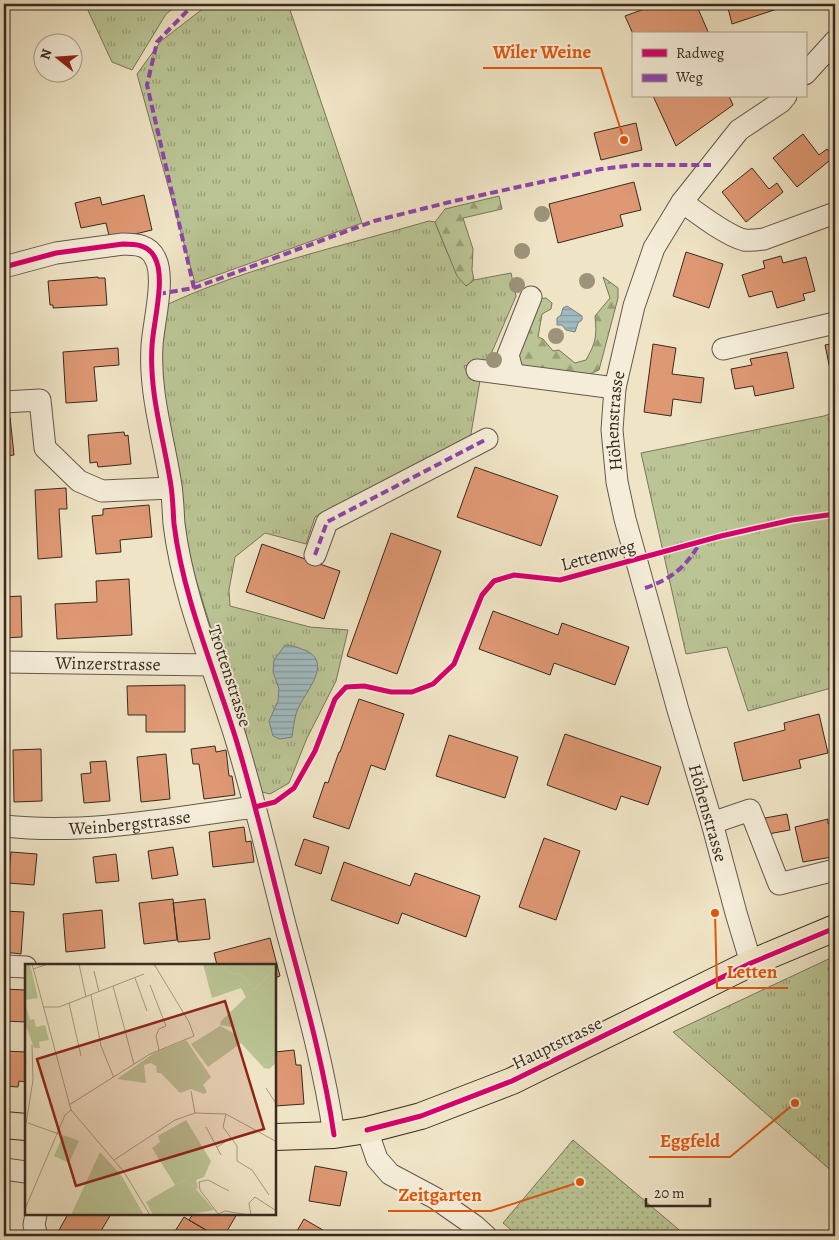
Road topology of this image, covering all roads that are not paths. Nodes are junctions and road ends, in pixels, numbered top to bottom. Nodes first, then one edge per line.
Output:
1 (835, 41) edge
2 (806, 73) edge
3 (784, 98) edge
4 (682, 202) junction
5 (835, 214) edge
6 (4, 267) edge
7 (531, 297) dead end
8 (835, 323) edge
9 (723, 349) dead end
10 (477, 370) dead end
11 (513, 374) junction
12 (615, 388) junction
13 (4, 402) edge
14 (487, 440) dead end
15 (171, 488) junction
16 (315, 555) dead end
17 (4, 662) edge
18 (211, 665) junction
19 (255, 807) junction
20 (712, 822) junction
21 (4, 826) edge
22 (835, 870) edge
23 (835, 928) edge
24 (751, 963) junction
25 (4, 966) edge
26 (25, 967) edge
27 (4, 1125) edge
28 (25, 1126) edge
29 (367, 1130) junction
30 (334, 1135) junction
31 (276, 1137) edge
32 (4, 1168) edge
33 (25, 1172) edge
34 (36, 1215) edge
35 (37, 1236) edge
36 (486, 1236) edge

1 - 2 street
3 - 4 street, Höhenstrasse
4 - 5 street
4 - 12 street, Höhenstrasse
6 - 15 street, Trottenstrasse
7 - 11 street
8 - 9 street
10 - 11 street
11 - 12 street
12 - 20 street, Höhenstrasse
13 - 15 street
14 - 16 street
15 - 18 street, Trottenstrasse
17 - 18 street, Winzerstrasse
18 - 19 street, Trottenstrasse
19 - 21 street, Weinbergstrasse
19 - 30 street, Trottenstrasse
20 - 22 street
20 - 24 street, Höhenstrasse
23 - 24 main road, Hauptstrasse
24 - 29 main road, Hauptstrasse
25 - 26 street
27 - 28 main road
29 - 30 main road, Hauptstrasse
29 - 36 street
30 - 31 main road, Hauptstrasse
32 - 33 street
34 - 35 street

